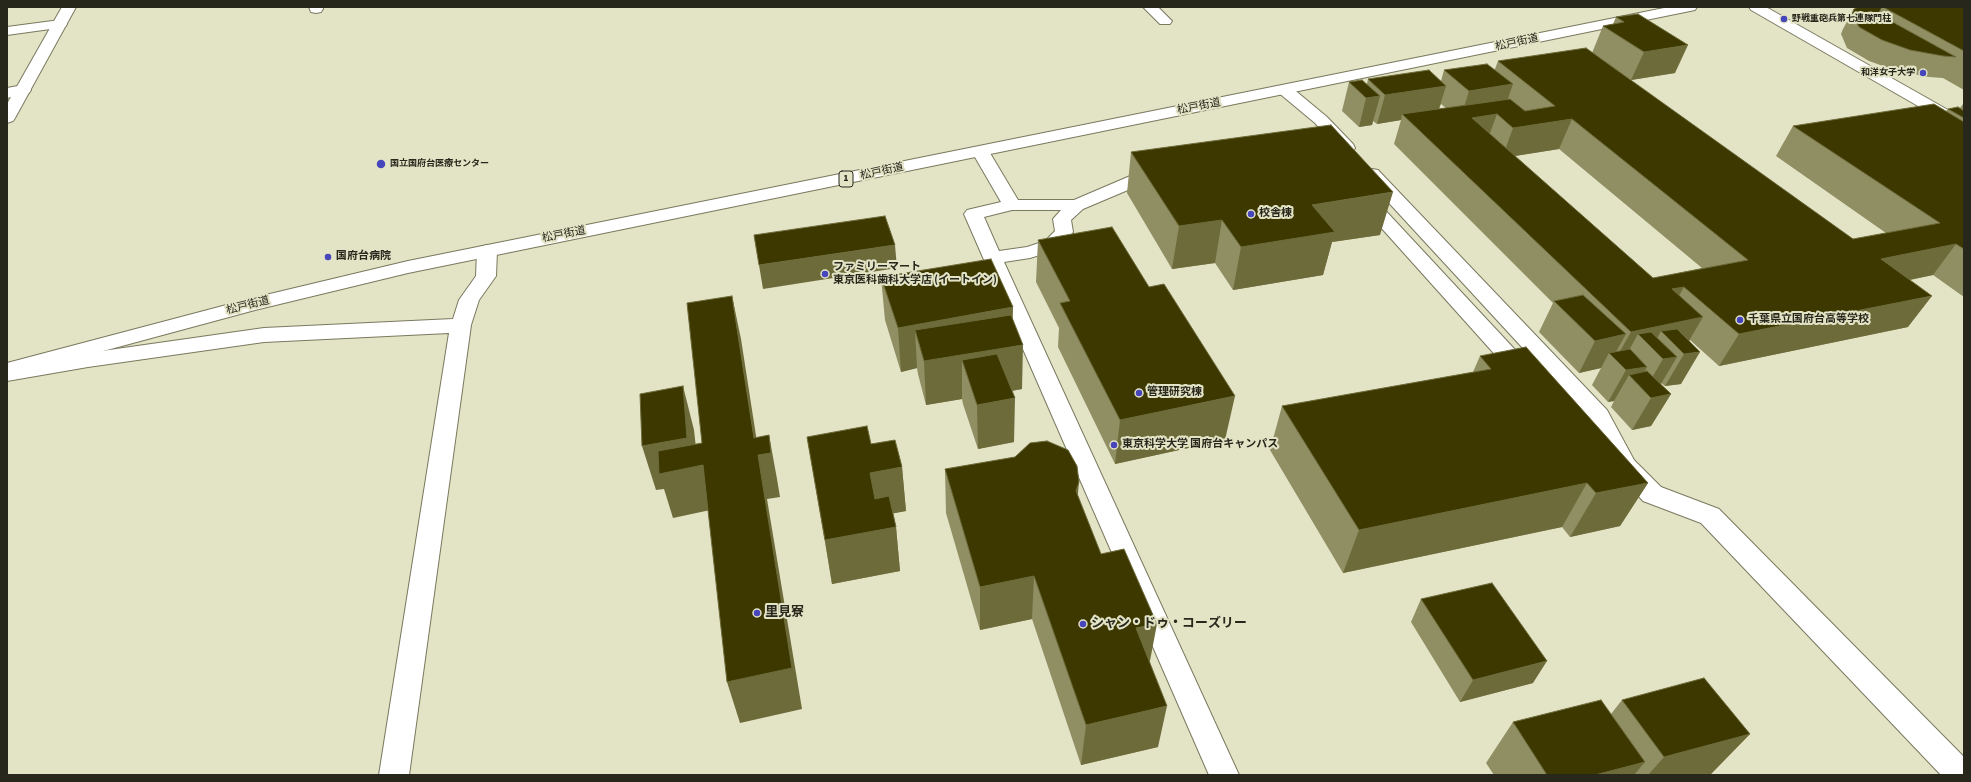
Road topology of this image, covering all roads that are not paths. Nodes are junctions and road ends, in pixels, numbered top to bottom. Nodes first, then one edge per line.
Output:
1 (69, 7) edge
2 (1150, 7) edge
3 (1690, 7) edge
4 (1756, 7) edge
5 (1665, 9) edge
6 (1165, 21) dead end
7 (60, 24) junction
8 (7, 31) edge
9 (23, 90) junction
10 (1285, 90) junction
11 (7, 92) edge
12 (7, 118) edge
13 (1964, 126) edge
14 (981, 152) junction
15 (1172, 164) edge
16 (1350, 182) edge
17 (1012, 204) junction
18 (1077, 205) junction
19 (487, 250) junction
20 (992, 258) junction
21 (461, 325) junction
22 (7, 370) edge
23 (7, 374) edge
24 (1536, 386) edge
25 (394, 775) edge
26 (1224, 775) edge
27 (1961, 775) edge

1 - 7 street
2 - 6 street
3 - 5 street, 松戸街道 / 1
4 - 13 street
5 - 10 street, 松戸街道 / 1
7 - 8 street
7 - 9 street
9 - 11 street
9 - 12 street
10 - 14 street, 松戸街道 / 1
10 - 27 street
14 - 17 street
14 - 19 street, 松戸街道 / 1
15 - 18 street
16 - 24 street
17 - 18 street
17 - 20 street
18 - 20 street
19 - 21 street
19 - 22 street, 松戸街道 / 1
20 - 26 street
21 - 23 street
21 - 25 street

